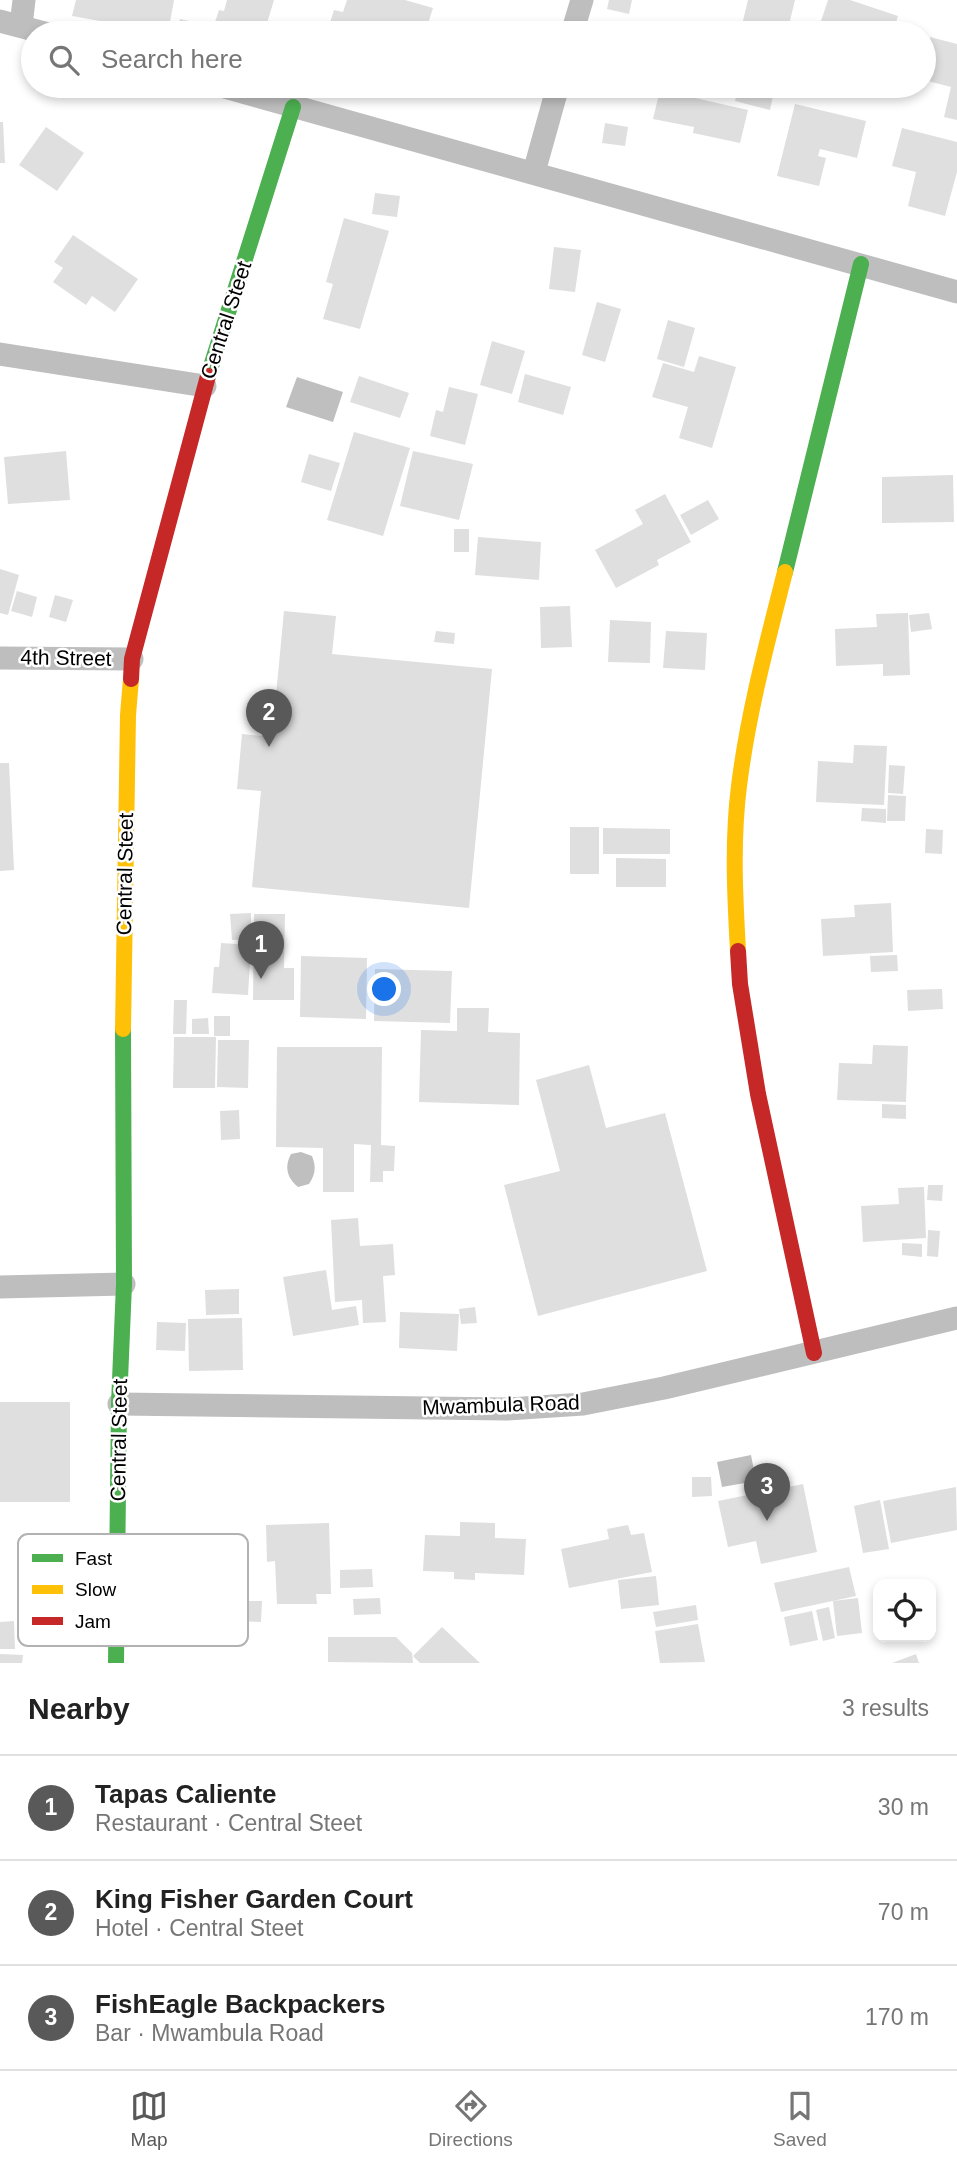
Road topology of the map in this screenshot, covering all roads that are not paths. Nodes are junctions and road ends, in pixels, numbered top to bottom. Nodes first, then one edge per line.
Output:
1 (24, 0) edge
2 (582, 0) edge
3 (576, 21) edge
4 (10, 23) edge
5 (262, 98) edge
6 (555, 98) edge
7 (293, 107) junction
8 (534, 172) junction
9 (860, 264) junction
10 (957, 292) edge
11 (0, 354) edge
12 (205, 386) junction
13 (0, 657) edge
14 (132, 659) junction
15 (124, 1284) junction
16 (0, 1287) edge
17 (957, 1318) edge
18 (814, 1353) junction
19 (119, 1404) junction
20 (117, 1534) edge

1 - 4 street
2 - 3 street
5 - 7 street
6 - 8 street
7 - 8 street
7 - 12 street, Central Steet
8 - 9 street
9 - 10 street
9 - 18 street
11 - 12 street
12 - 14 street, Central Steet
13 - 14 street, 4th Street
14 - 15 street, Central Steet
15 - 16 street
15 - 19 street, Central Steet
17 - 18 street, Mwambula Road
18 - 19 street, Mwambula Road
19 - 20 street, Central Steet

